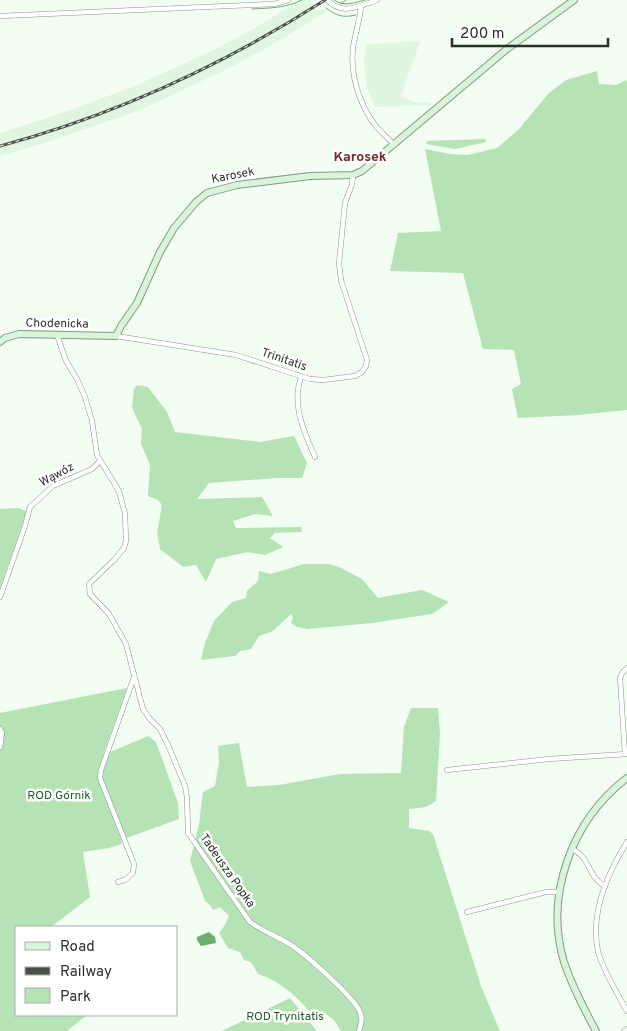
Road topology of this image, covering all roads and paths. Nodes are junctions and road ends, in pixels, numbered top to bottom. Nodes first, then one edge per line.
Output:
1 (288, 0) edge
2 (327, 0) edge
3 (377, 0) edge
4 (574, 0) edge
5 (362, 6) junction
6 (0, 16) edge
7 (394, 145) junction
8 (353, 175) junction
9 (56, 335) junction
10 (116, 336) junction
11 (0, 342) edge
12 (301, 377) junction
13 (315, 457) dead end
14 (100, 461) junction
15 (0, 597) edge
16 (627, 668) edge
17 (135, 676) junction
18 (0, 729) edge
19 (0, 747) edge
20 (626, 754) edge
21 (446, 770) dead end
22 (627, 778) edge
23 (627, 842) edge
24 (572, 849) junction
25 (118, 882) dead end
26 (605, 886) junction
27 (560, 892) junction
28 (466, 912) dead end
29 (627, 1011) edge
30 (359, 1031) edge
31 (596, 1031) edge

1 - 6 street
2 - 5 street
3 - 5 street
4 - 7 street
5 - 7 street
7 - 8 street
8 - 10 street, Karosek
8 - 12 street, Trinitatis
9 - 10 street, Chodenicka
9 - 11 street, Chodenicka
9 - 14 street, Tadeusza Popka
10 - 12 street, Trinitatis
12 - 13 street
14 - 15 street, Wąwóz
14 - 17 street, Tadeusza Popka
16 - 20 street
17 - 25 street
17 - 30 street, Tadeusza Popka
18 - 19 street
20 - 21 street
22 - 24 street
23 - 26 street
24 - 26 street
24 - 27 street
26 - 29 street
27 - 28 street
27 - 31 street

